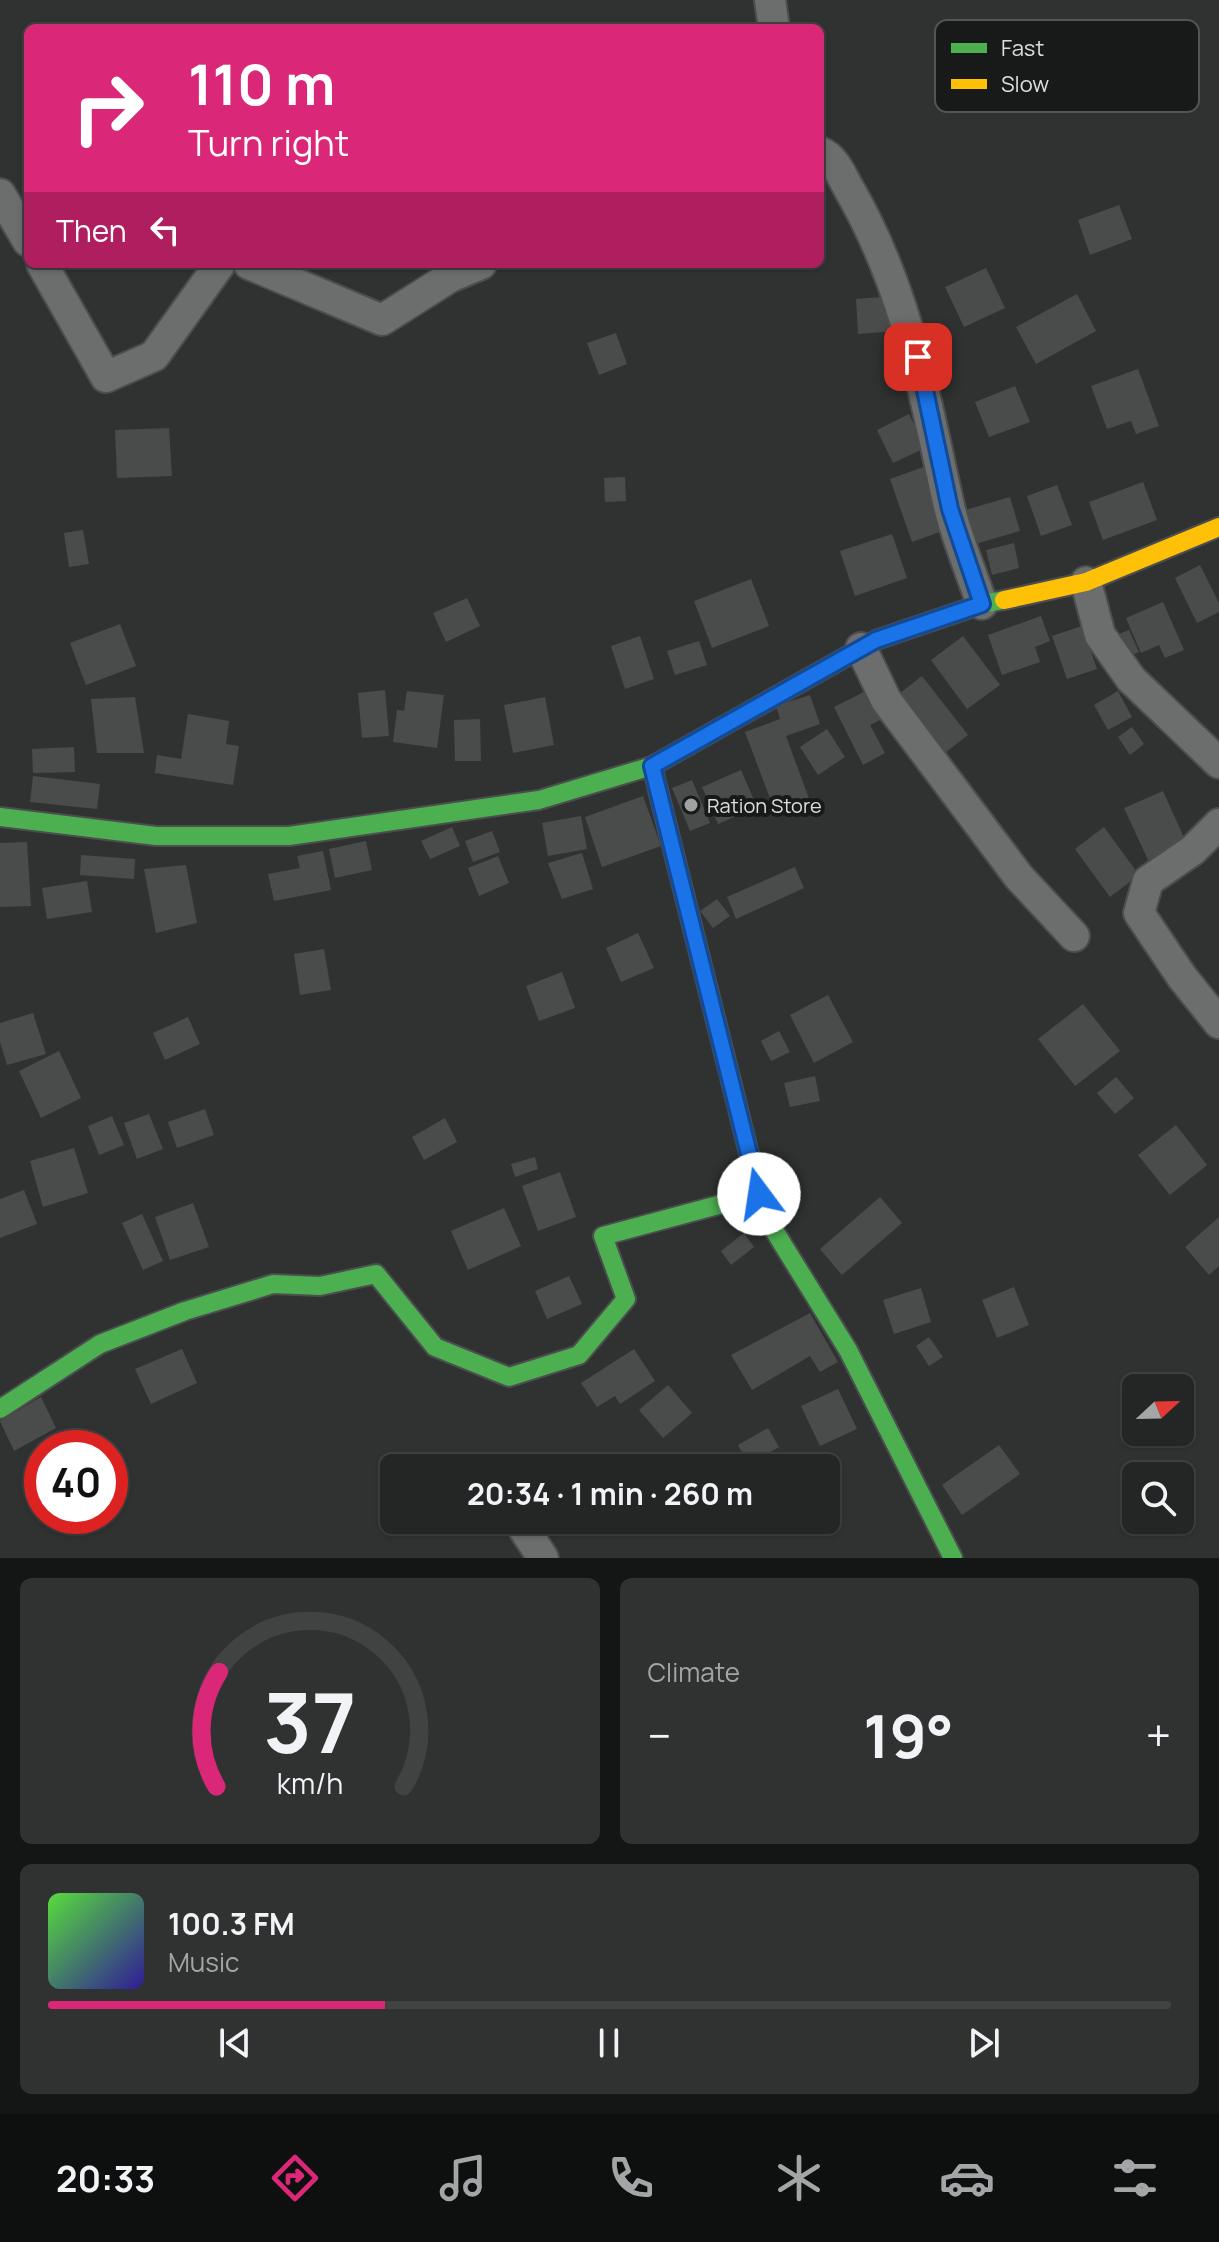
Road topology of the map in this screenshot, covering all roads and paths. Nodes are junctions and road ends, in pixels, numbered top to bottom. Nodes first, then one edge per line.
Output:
1 (770, 0) edge
2 (773, 24) edge
3 (824, 154) edge
4 (0, 194) edge
5 (24, 234) edge
6 (44, 268) edge
7 (217, 268) edge
8 (258, 268) edge
9 (471, 268) edge
10 (1219, 527) edge
11 (1086, 582) junction
12 (982, 604) junction
13 (861, 648) junction
14 (1219, 763) edge
15 (652, 766) junction
16 (0, 817) edge
17 (1219, 824) edge
18 (1074, 936) dead end
19 (1219, 1023) edge
20 (759, 1194) junction
21 (0, 1409) edge
22 (527, 1534) edge
23 (543, 1558) edge
24 (953, 1558) edge

1 - 2 street
3 - 12 street
4 - 5 street
6 - 7 street
8 - 9 street
10 - 11 street
11 - 12 street
11 - 14 street
12 - 13 street
13 - 15 street
13 - 18 street
15 - 16 street
15 - 20 street
17 - 19 street
20 - 21 street
20 - 24 street
22 - 23 street

